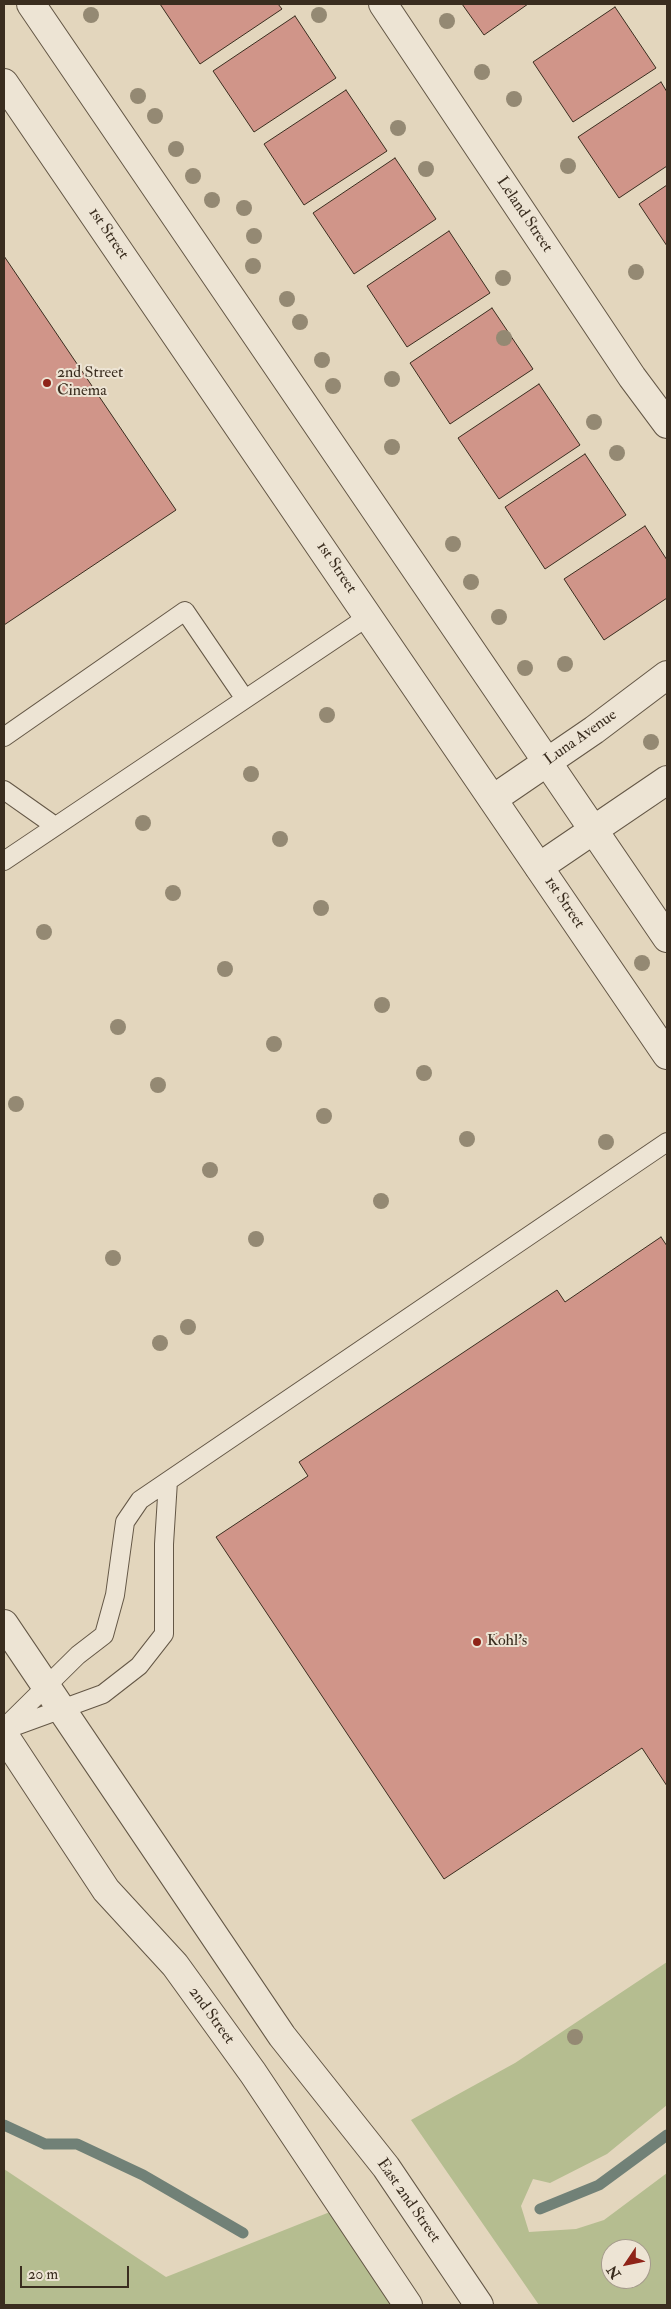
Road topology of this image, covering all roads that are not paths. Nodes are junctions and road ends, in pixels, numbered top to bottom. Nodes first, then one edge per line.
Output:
1 (31, 4) edge
2 (383, 4) edge
3 (4, 83) edge
4 (667, 424) edge
5 (369, 616) junction
6 (667, 675) edge
7 (245, 699) junction
8 (4, 737) edge
9 (547, 762) junction
10 (667, 780) edge
11 (4, 790) edge
12 (493, 799) junction
13 (55, 826) junction
14 (594, 830) junction
15 (4, 861) edge
16 (539, 867) junction
17 (667, 938) edge
18 (667, 1055) edge
19 (667, 1142) edge
20 (168, 1481) junction
21 (4, 1624) edge
22 (46, 1686) junction
23 (61, 1709) junction
24 (4, 1729) edge
25 (4, 1734) edge
26 (408, 2305) edge
27 (479, 2305) edge

1 - 9 street
2 - 4 street, Leland Street
3 - 5 street, 1st Street
5 - 7 lane
5 - 12 street, 1st Street
6 - 9 street, Luna Avenue
7 - 8 lane
7 - 13 lane
9 - 12 street, Luna Avenue
9 - 14 street
10 - 14 street
11 - 13 lane
12 - 16 street, 1st Street
13 - 15 lane
14 - 16 street
14 - 17 street
16 - 18 street, 1st Street
19 - 20 lane
20 - 22 lane
20 - 23 lane
21 - 22 street
22 - 23 street
22 - 24 lane
23 - 24 lane
23 - 27 street, East 2nd Street
25 - 26 street, 2nd Street

